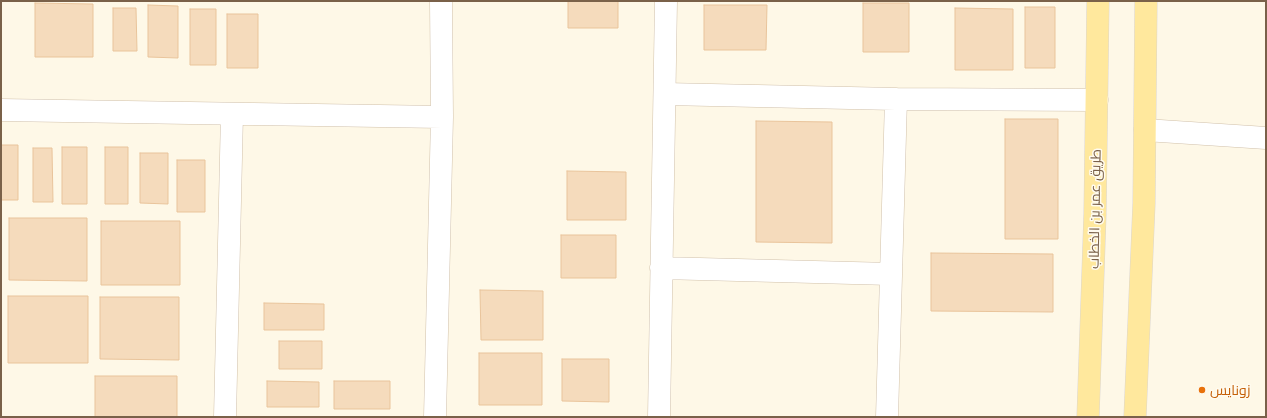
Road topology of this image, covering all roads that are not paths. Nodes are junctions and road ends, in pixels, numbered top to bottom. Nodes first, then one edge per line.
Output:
1 (441, 1) edge
2 (666, 1) edge
3 (1098, 1) edge
4 (1146, 1) edge
5 (665, 94) junction
6 (896, 99) junction
7 (1097, 100) junction
8 (1, 110) edge
9 (232, 114) junction
10 (442, 117) junction
11 (1145, 130) junction
12 (1266, 138) edge
13 (662, 268) junction
14 (891, 274) junction
15 (225, 417) edge
16 (435, 417) edge
17 (659, 417) edge
18 (887, 417) edge
19 (1088, 417) edge
20 (1135, 417) edge

1 - 10 street
2 - 5 street
3 - 7 main road, طريق عمر بن الخطاب
4 - 11 main road
5 - 6 street
5 - 13 street
6 - 7 street
6 - 14 street
7 - 19 main road, طريق عمر بن الخطاب
8 - 9 street
9 - 10 street
9 - 15 street
10 - 16 street
11 - 12 street
11 - 20 main road
13 - 14 street
13 - 17 street
14 - 18 street

